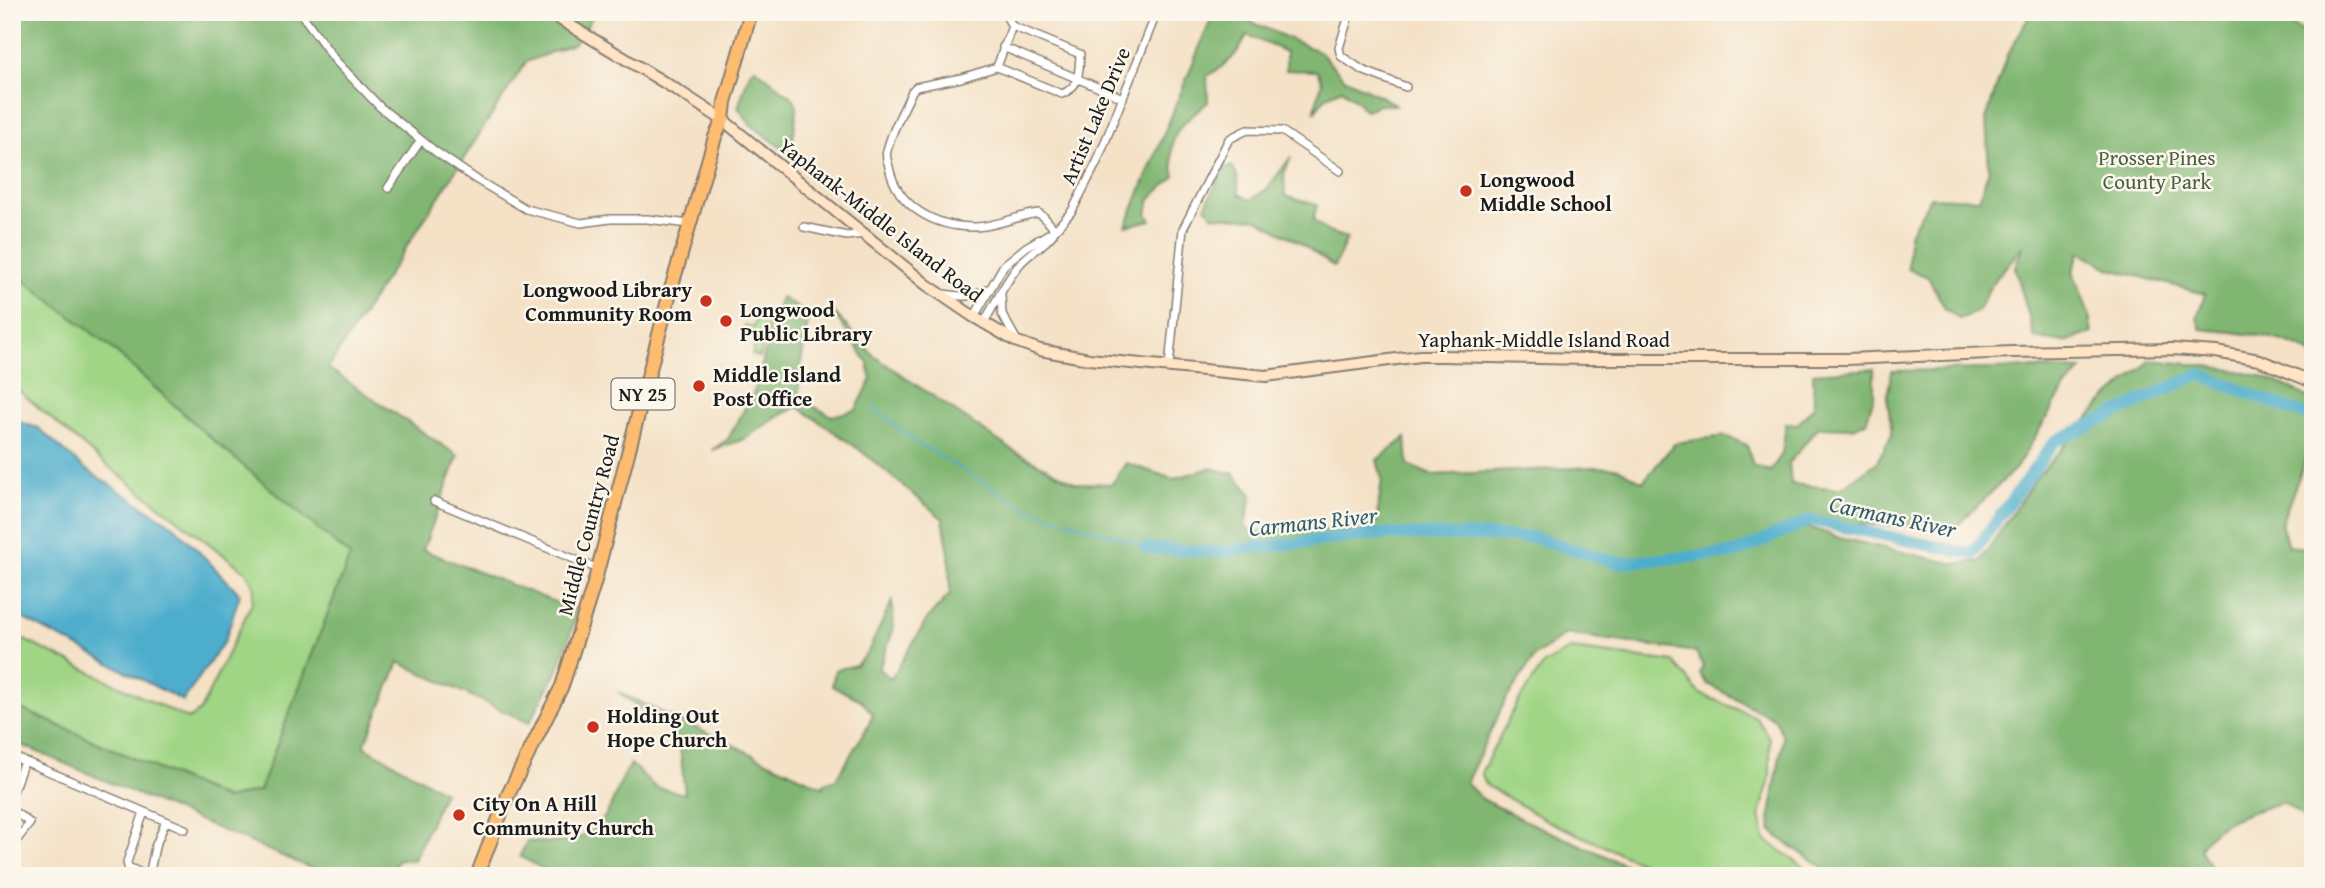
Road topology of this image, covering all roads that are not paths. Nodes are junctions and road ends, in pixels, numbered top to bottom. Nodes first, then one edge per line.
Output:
1 (300, 12) edge
2 (548, 12) edge
3 (751, 12) edge
4 (1004, 12) edge
5 (1157, 12) edge
6 (1350, 12) edge
7 (1012, 26) junction
8 (1003, 47) junction
9 (997, 66) junction
10 (1078, 78) junction
11 (1406, 87) dead end
12 (1123, 98) junction
13 (723, 120) junction
14 (421, 140) junction
15 (1340, 171) dead end
16 (388, 188) dead end
17 (690, 224) junction
18 (804, 227) dead end
19 (1055, 230) junction
20 (863, 234) junction
21 (989, 289) junction
22 (940, 294) junction
23 (1001, 294) junction
24 (978, 321) junction
25 (1018, 342) junction
26 (1169, 366) junction
27 (2313, 382) edge
28 (434, 501) dead end
29 (598, 569) junction
30 (12, 757) edge
31 (24, 761) junction
32 (12, 794) edge
33 (12, 810) edge
34 (144, 812) junction
35 (166, 821) junction
36 (185, 829) dead end
37 (12, 846) edge
38 (148, 876) edge
39 (477, 876) edge

1 - 14 street
2 - 13 main road, Yaphank-Middle Island Road
3 - 13 main road, Middle Country Road / NY 25
4 - 7 street
5 - 12 street, Artist Lake Drive
6 - 11 street
7 - 8 street
7 - 10 street
8 - 9 street
8 - 10 street
9 - 10 street
9 - 19 street
10 - 12 street
12 - 19 street, Artist Lake Drive
13 - 17 main road, Middle Country Road / NY 25
13 - 20 main road, Yaphank-Middle Island Road
14 - 16 street
14 - 17 street
15 - 26 street
17 - 29 main road, Middle Country Road / NY 25
18 - 20 street
19 - 21 street, Artist Lake Drive
19 - 23 street
20 - 22 main road, Yaphank-Middle Island Road
21 - 22 street
21 - 24 street, Artist Lake Drive
22 - 24 main road, Yaphank-Middle Island Road
23 - 24 street
23 - 25 street
24 - 25 main road, Yaphank-Middle Island Road
25 - 26 main road, Yaphank-Middle Island Road
26 - 27 main road, Yaphank-Middle Island Road
28 - 29 street
29 - 39 main road, Middle Country Road / NY 25
30 - 31 street
31 - 32 street
31 - 34 street
33 - 37 street
34 - 35 street
34 - 38 street
35 - 36 street
35 - 38 street

